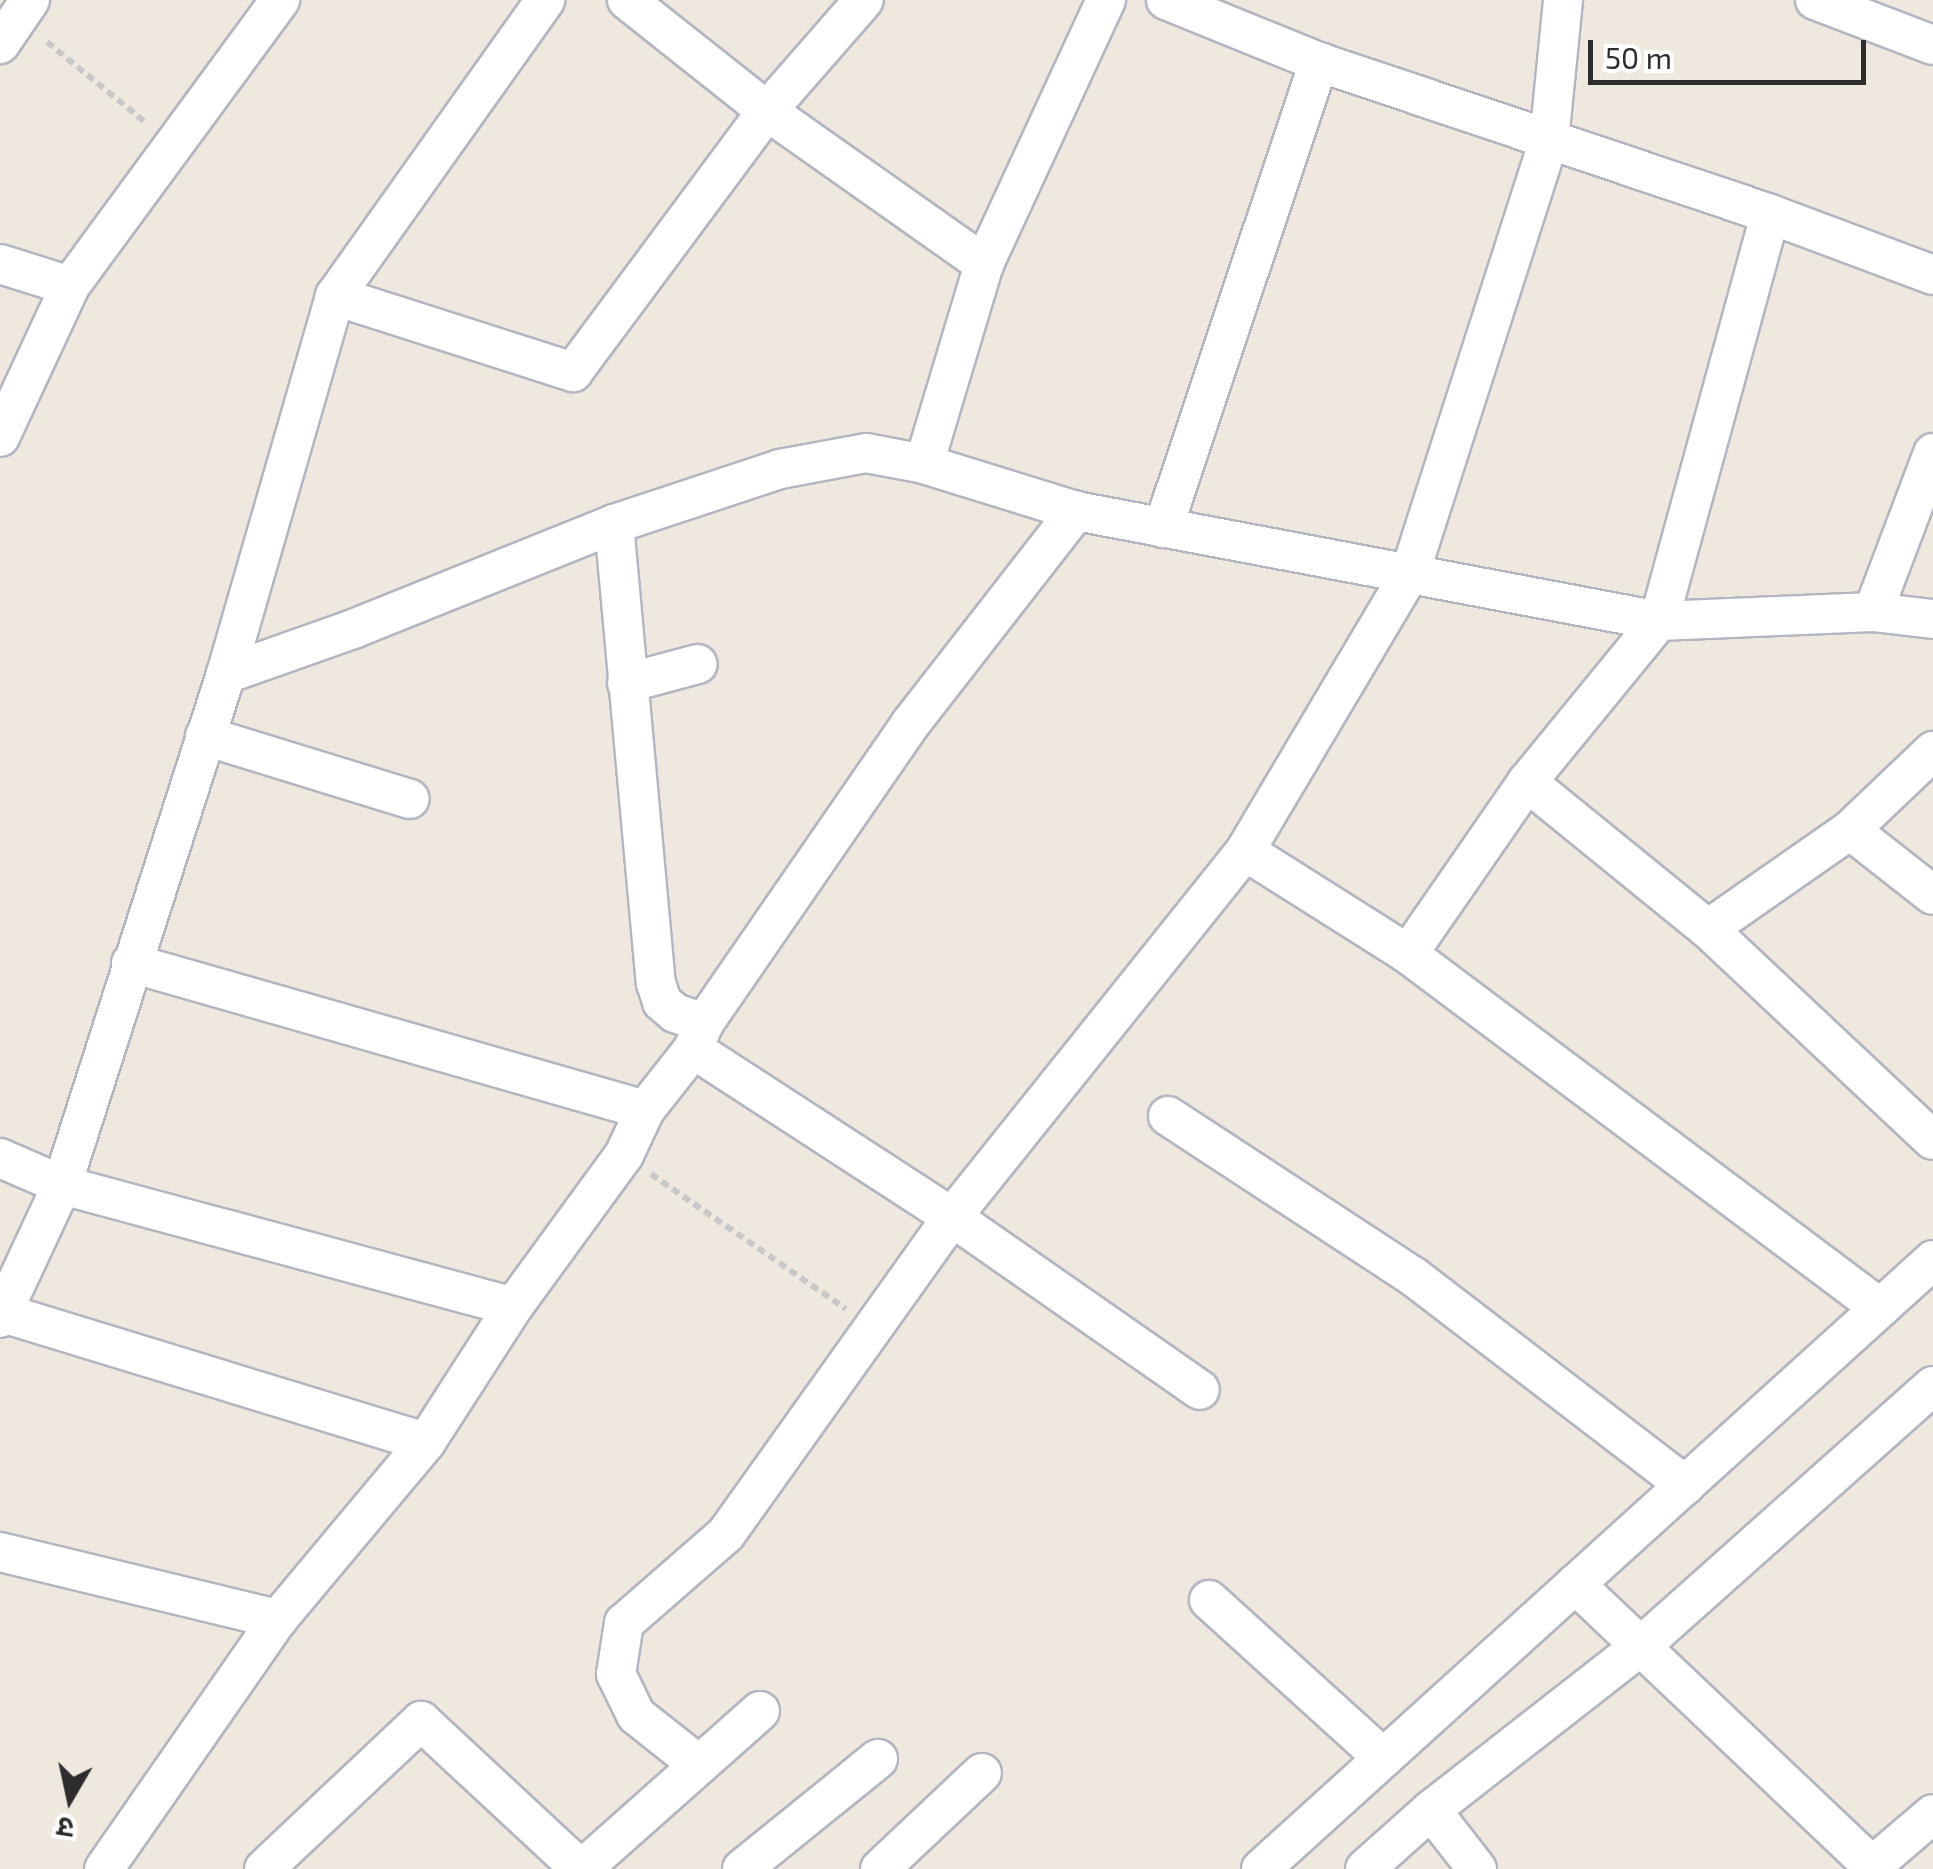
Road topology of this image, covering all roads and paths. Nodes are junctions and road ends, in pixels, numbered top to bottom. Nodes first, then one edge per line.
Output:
1 (280, 0) edge
2 (545, 0) edge
3 (627, 0) edge
4 (864, 0) edge
5 (1106, 0) edge
6 (1166, 0) edge
7 (1563, 0) edge
8 (1815, 0) edge
9 (15, 20) edge
10 (1933, 45) edge
11 (1319, 62) junction
12 (767, 111) junction
13 (1548, 142) junction
14 (173, 146) junction
15 (1770, 214) junction
16 (0, 264) edge
17 (984, 264) junction
18 (1933, 276) edge
19 (70, 286) junction
20 (334, 296) junction
21 (0, 438) edge
22 (1933, 453) edge
23 (924, 464) junction
24 (1076, 512) junction
25 (614, 524) junction
26 (1162, 528) junction
27 (1410, 573) junction
28 (1873, 612) junction
29 (1933, 620) edge
30 (1659, 621) junction
31 (698, 664) dead end
32 (226, 674) junction
33 (627, 683) junction
34 (205, 736) junction
35 (1933, 751) edge
36 (1527, 782) junction
37 (410, 798) dead end
38 (1850, 830) junction
39 (1245, 851) junction
40 (1933, 895) edge
41 (1708, 929) junction
42 (1408, 954) junction
43 (131, 963) junction
44 (699, 1036) junction
45 (645, 1110) junction
46 (1168, 1116) dead end
47 (1933, 1140) edge
48 (624, 1155) junction
49 (0, 1158) edge
50 (62, 1185) junction
51 (952, 1217) junction
52 (1933, 1260) edge
53 (513, 1307) junction
54 (1880, 1308) junction
55 (2, 1315) edge
56 (872, 1326) junction
57 (1933, 1386) edge
58 (1200, 1390) dead end
59 (426, 1442) junction
60 (1685, 1485) junction
61 (0, 1552) edge
62 (1575, 1584) junction
63 (1209, 1600) dead end
64 (278, 1619) junction
65 (1641, 1646) junction
66 (760, 1711) dead end
67 (1383, 1758) junction
68 (878, 1760) dead end
69 (699, 1765) junction
70 (982, 1773) dead end
71 (1431, 1810) junction
72 (1933, 1814) edge
73 (104, 1869) edge
74 (264, 1869) edge
75 (581, 1869) edge
76 (742, 1869) edge
77 (880, 1869) edge
78 (1261, 1869) edge
79 (1365, 1869) edge
80 (1478, 1869) edge

1 - 14 street
2 - 20 street
3 - 12 street
4 - 12 street
5 - 17 street
6 - 11 street
7 - 13 street
8 - 10 street
9 - 14 path
11 - 13 street
11 - 26 street
12 - 17 street
12 - 20 street
13 - 15 street
13 - 27 street
14 - 19 street
15 - 18 street
15 - 30 street
16 - 19 street
17 - 23 street
19 - 21 street
20 - 32 street
22 - 28 street
23 - 24 street
23 - 25 street
24 - 26 street
24 - 44 street
25 - 32 street
25 - 33 street
26 - 27 street
27 - 30 street
27 - 39 street
28 - 29 street
28 - 30 street
30 - 36 street
31 - 33 street
32 - 34 street
33 - 44 street
34 - 37 street
34 - 43 street
35 - 38 street
36 - 41 street
36 - 42 street
38 - 40 street
38 - 41 street
39 - 42 street
39 - 51 street
41 - 47 street
42 - 54 street
43 - 45 street
43 - 50 street
44 - 45 street
44 - 51 street
45 - 48 street
46 - 60 street
48 - 53 street
48 - 56 path
49 - 50 street
50 - 53 street
50 - 55 street
51 - 56 street
51 - 58 street
52 - 54 street
53 - 59 street
54 - 60 street
55 - 59 street
56 - 69 street
57 - 65 street
59 - 64 street
60 - 62 street
61 - 64 street
62 - 65 street
62 - 67 street
63 - 67 street
64 - 73 street
65 - 71 street
65 - 72 street
66 - 69 street
67 - 78 street
68 - 76 street
69 - 75 street
70 - 77 street
71 - 79 street
71 - 80 street
74 - 75 street

